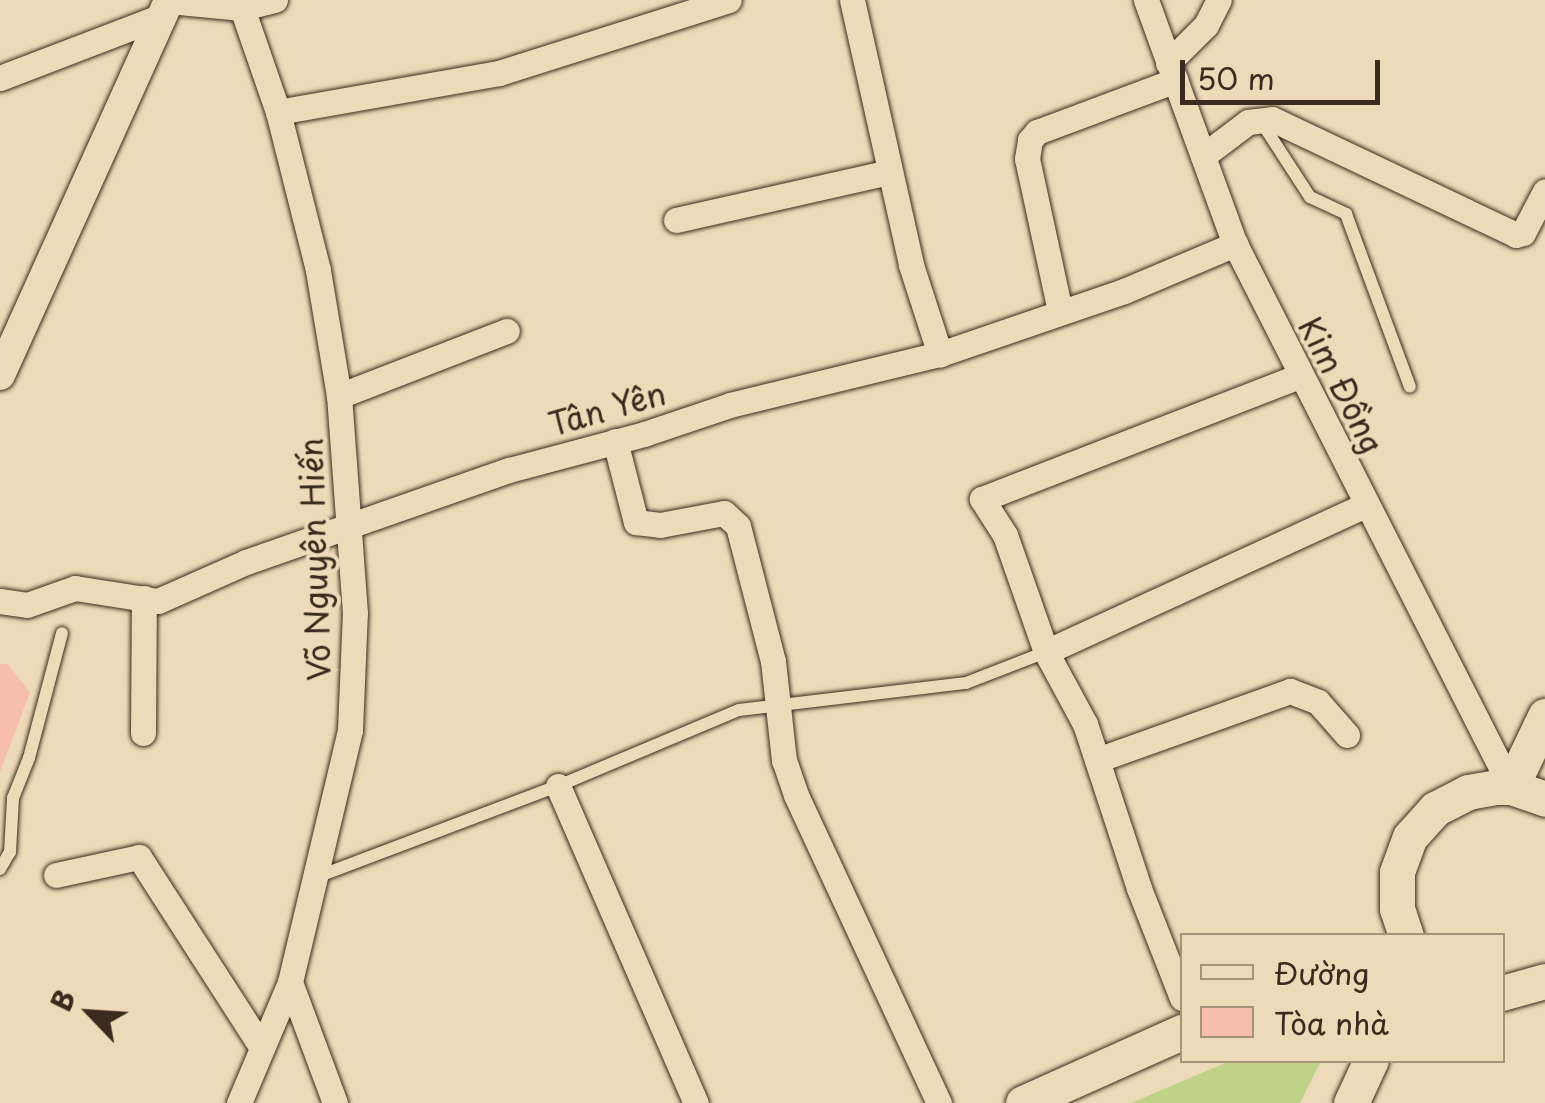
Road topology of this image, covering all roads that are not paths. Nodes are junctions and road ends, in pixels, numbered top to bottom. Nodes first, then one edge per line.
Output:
1 (276, 0) edge
2 (729, 0) edge
3 (1146, 0) edge
4 (1219, 0) edge
5 (857, 1) edge
6 (165, 6) edge
7 (242, 8) junction
8 (1172, 72) junction
9 (0, 78) edge
10 (278, 112) junction
11 (1258, 118) junction
12 (1203, 156) junction
13 (889, 172) junction
14 (1545, 191) edge
15 (676, 220) dead end
16 (1235, 244) junction
17 (1060, 311) junction
18 (508, 331) dead end
19 (940, 354) junction
20 (0, 375) edge
21 (1300, 375) junction
22 (1410, 388) dead end
23 (339, 396) junction
24 (616, 441) junction
25 (1366, 506) junction
26 (348, 526) junction
27 (144, 598) junction
28 (0, 601) edge
29 (62, 633) dead end
30 (1046, 652) junction
31 (779, 706) junction
32 (1544, 719) edge
33 (142, 732) dead end
34 (1347, 735) dead end
35 (1097, 760) junction
36 (558, 786) junction
37 (1511, 787) junction
38 (1545, 799) edge
39 (0, 869) edge
40 (56, 875) dead end
41 (312, 878) junction
42 (1401, 933) edge
43 (290, 982) junction
44 (1545, 982) edge
45 (1505, 992) edge
46 (1180, 993) edge
47 (1180, 1033) edge
48 (261, 1046) junction
49 (1371, 1063) edge
50 (238, 1103) edge
51 (335, 1103) edge
52 (696, 1103) edge
53 (938, 1103) edge
54 (1023, 1103) edge
55 (1351, 1103) edge

1 - 7 street
2 - 10 street
3 - 8 street, Kim Đồng
4 - 8 street
5 - 13 street
6 - 7 street
6 - 9 street
6 - 20 street
7 - 10 street, Võ Nguyên Hiến
8 - 12 street, Kim Đồng
8 - 17 street
10 - 23 street, Võ Nguyên Hiến
11 - 12 street
11 - 14 street
11 - 22 lane
12 - 16 street, Kim Đồng
13 - 15 street
13 - 19 street
16 - 17 street, Tân Yên
16 - 21 street, Kim Đồng
17 - 19 street, Tân Yên
18 - 23 street
19 - 24 street, Tân Yên
21 - 25 street, Kim Đồng
21 - 30 street
23 - 26 street, Võ Nguyên Hiến
24 - 26 street, Tân Yên
24 - 31 street
25 - 30 street
25 - 37 street, Kim Đồng
26 - 27 street, Tân Yên
26 - 41 street, Võ Nguyên Hiến
27 - 28 street, Tân Yên
27 - 33 street
29 - 39 lane
30 - 31 lane
30 - 35 street
31 - 36 lane
31 - 53 street
32 - 37 main road
34 - 35 street
35 - 46 street
36 - 41 lane
36 - 52 street
37 - 38 main road
37 - 42 main road
40 - 48 street
41 - 43 street, Võ Nguyên Hiến
43 - 48 street, Võ Nguyên Hiến
43 - 51 street
44 - 45 main road
47 - 54 main road
48 - 50 street, Võ Nguyên Hiến
49 - 55 main road

